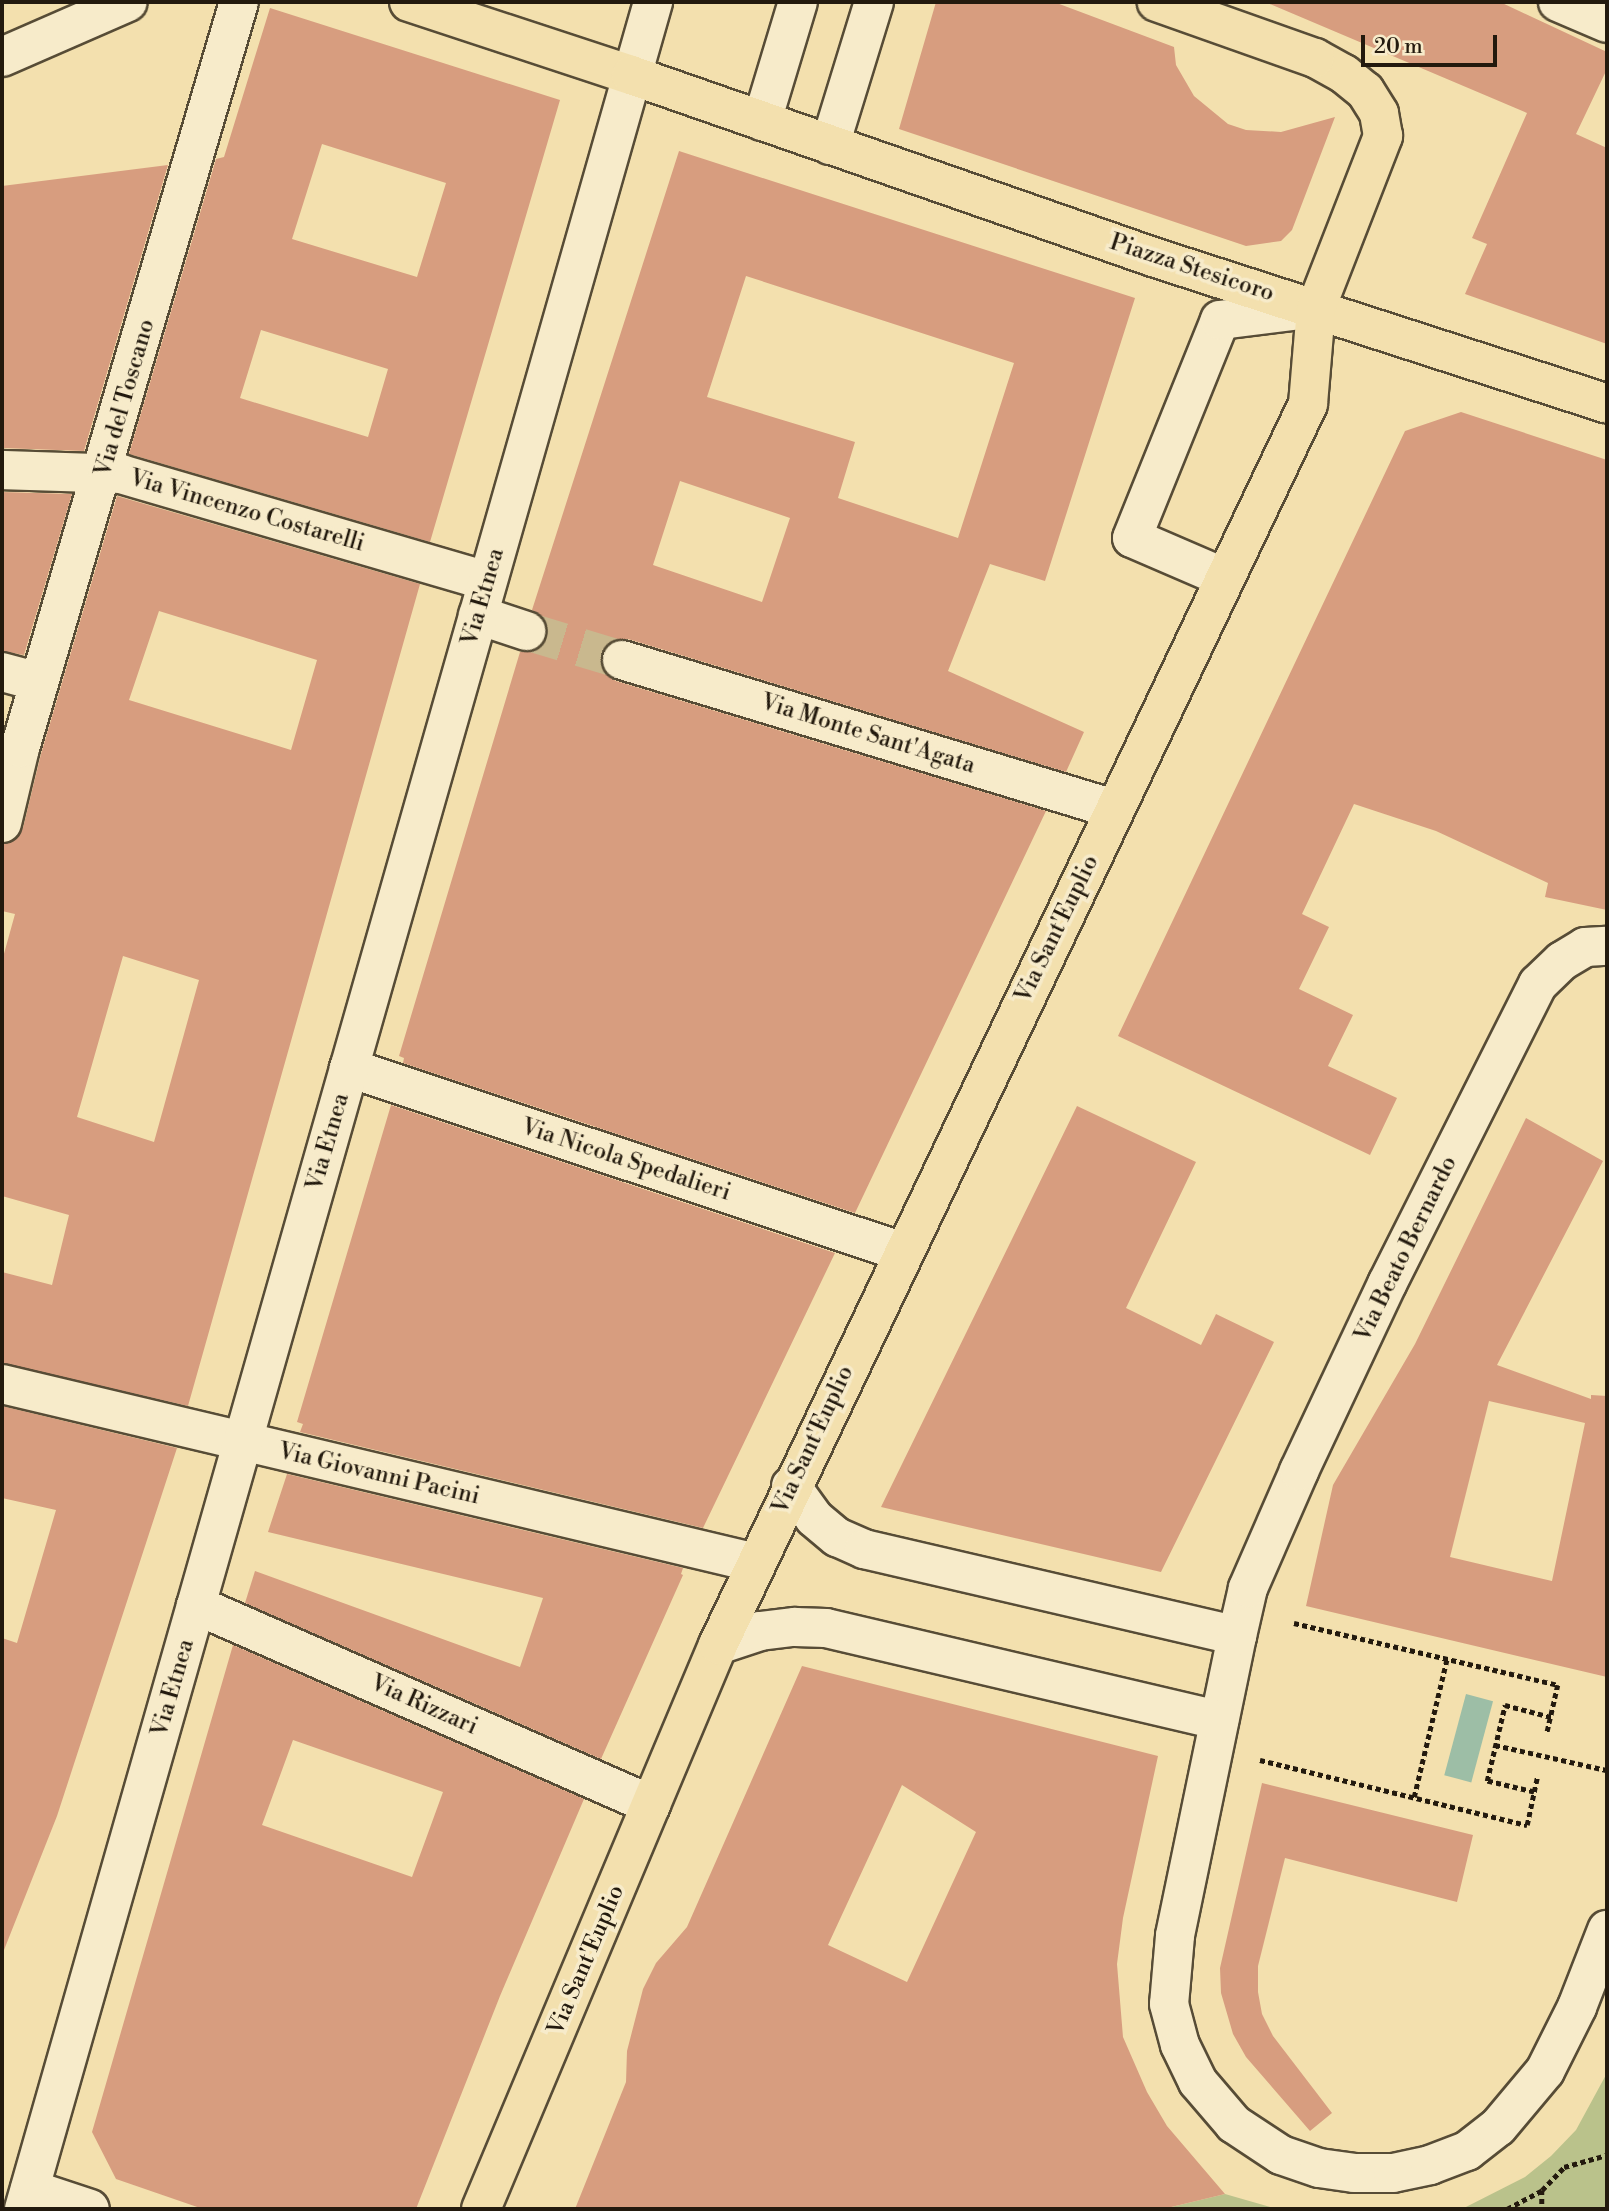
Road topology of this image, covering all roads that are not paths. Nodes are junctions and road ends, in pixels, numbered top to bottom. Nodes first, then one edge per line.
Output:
1 (128, 2) edge
2 (239, 2) edge
3 (409, 2) edge
4 (653, 2) edge
5 (798, 2) edge
6 (874, 2) edge
7 (1157, 2) edge
8 (1558, 2) edge
9 (1607, 23) edge
10 (2, 57) edge
11 (631, 75) junction
12 (762, 121) junction
13 (830, 145) junction
14 (1317, 308) junction
15 (1607, 404) edge
16 (2, 470) edge
17 (103, 472) junction
18 (1225, 578) junction
19 (482, 598) junction
20 (526, 631) tunnel mouth
21 (622, 660) tunnel mouth
22 (2, 672) edge
23 (39, 682) junction
24 (4, 802) edge
25 (1114, 809) junction
26 (1607, 946) edge
27 (349, 1068) junction
28 (903, 1252) junction
29 (2, 1384) edge
30 (242, 1441) junction
31 (791, 1486) junction
32 (756, 1563) junction
33 (196, 1605) junction
34 (1237, 1636) junction
35 (718, 1644) junction
36 (1219, 1720) junction
37 (651, 1805) junction
38 (1607, 1930) edge
39 (27, 2199) edge
40 (90, 2209) edge
41 (481, 2209) edge

1 - 10 street
2 - 17 street, Via del Toscano
3 - 11 main road, Piazza Stesicoro
4 - 11 street, Via Etnea
5 - 12 street
6 - 13 street
7 - 14 main road
8 - 9 street
11 - 12 main road, Piazza Stesicoro
11 - 19 street, Via Etnea
12 - 13 main road, Piazza Stesicoro
13 - 14 main road, Piazza Stesicoro
14 - 15 main road, Piazza Stesicoro
14 - 18 main road, Via Sant'Euplio
14 - 18 street
16 - 17 street, Via Vincenzo Costarelli
17 - 19 street, Via Vincenzo Costarelli
17 - 23 street, Via del Toscano
18 - 25 main road, Via Sant'Euplio
19 - 20 street, Via Vincenzo Costarelli
19 - 27 street, Via Etnea
21 - 25 street, Via Monte Sant'Agata
22 - 23 street
23 - 24 street, Via del Toscano
25 - 28 main road, Via Sant'Euplio
26 - 34 street, Via Beato Bernardo
27 - 28 street, Via Nicola Spedalieri
27 - 30 street, Via Etnea
28 - 31 main road, Via Sant'Euplio
29 - 30 street, Via Giovanni Pacini
30 - 32 street, Via Giovanni Pacini
30 - 33 street, Via Etnea
31 - 32 main road, Via Sant'Euplio
31 - 34 street
32 - 35 main road, Via Sant'Euplio
33 - 37 street, Via Rizzari
33 - 39 street, Via Etnea
34 - 36 street, Via Beato Bernardo
35 - 36 street
35 - 37 main road, Via Sant'Euplio
36 - 38 street, Via Beato Bernardo
37 - 41 main road, Via Sant'Euplio
39 - 40 street

